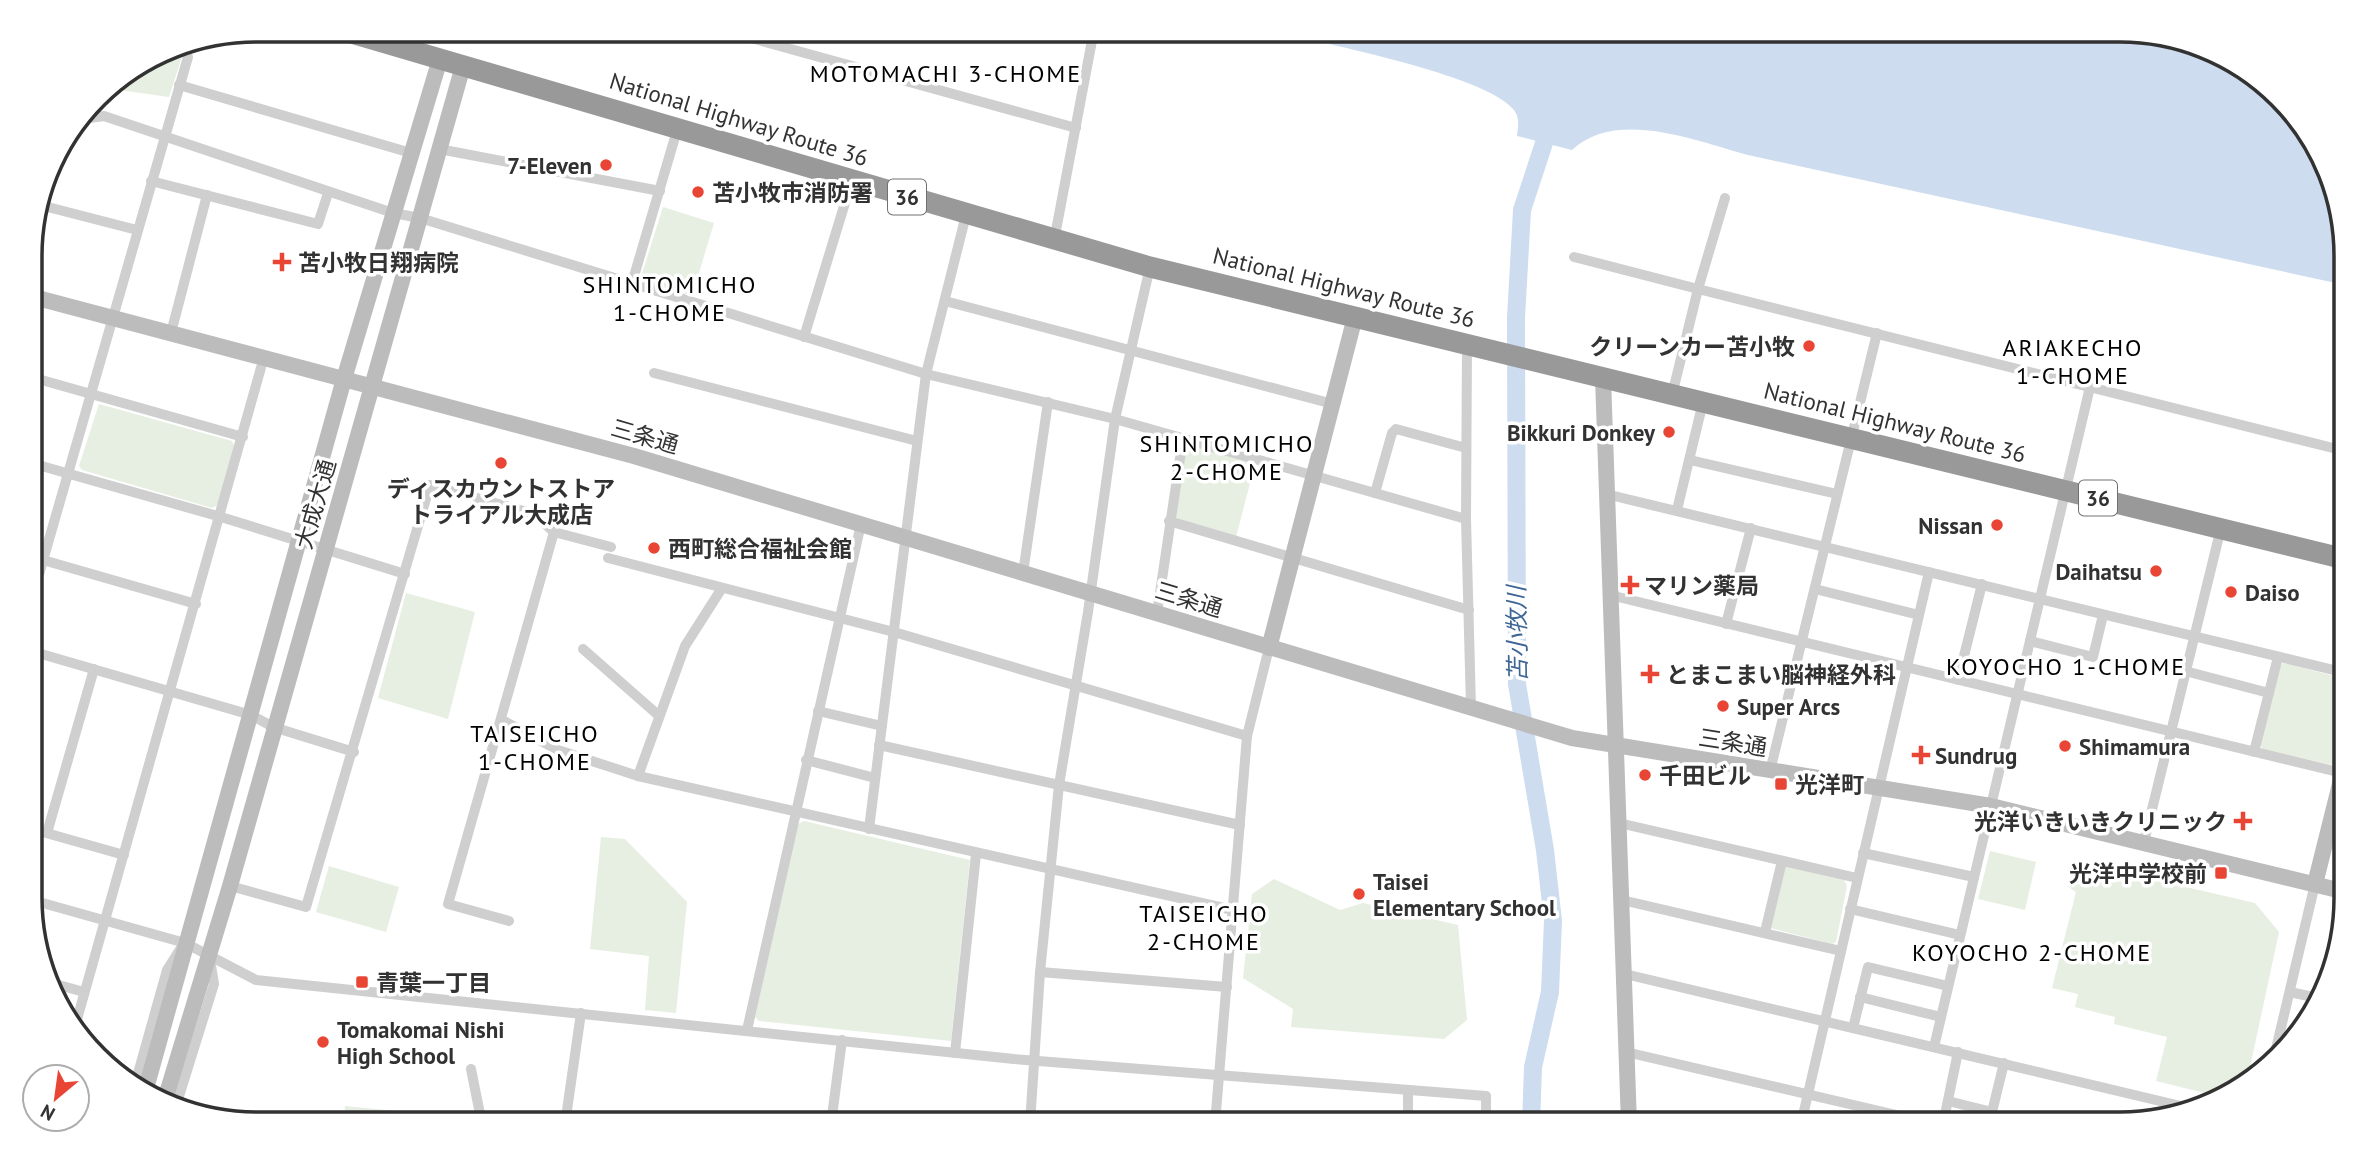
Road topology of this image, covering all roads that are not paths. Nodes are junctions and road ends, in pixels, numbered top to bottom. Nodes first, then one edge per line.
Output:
1 (382, 42) edge
2 (765, 42) edge
3 (1092, 42) edge
4 (188, 57) dead end
5 (440, 59) junction
6 (463, 66) junction
7 (179, 85) junction
8 (93, 117) edge
9 (678, 127) junction
10 (1076, 128) junction
11 (163, 136) junction
12 (439, 149) junction
13 (411, 153) junction
14 (852, 180) junction
15 (150, 181) junction
16 (660, 191) junction
17 (328, 193) junction
18 (207, 195) junction
19 (1724, 198) dead end
20 (48, 207) edge
21 (393, 213) junction
22 (967, 215) junction
23 (421, 218) junction
24 (137, 230) junction
25 (1054, 241) junction
26 (1574, 257) dead end
27 (1150, 267) junction
28 (632, 283) junction
29 (1698, 289) junction
30 (42, 299) edge
31 (945, 301) junction
32 (1354, 317) junction
33 (112, 318) junction
34 (1877, 333) junction
35 (171, 334) junction
36 (804, 337) junction
37 (1473, 346) junction
38 (1130, 350) junction
39 (264, 358) junction
40 (654, 373) dead end
41 (926, 374) junction
42 (1604, 378) junction
43 (344, 379) junction
44 (42, 380) edge
45 (372, 387) junction
46 (2090, 387) junction
47 (90, 394) junction
48 (1672, 395) junction
49 (1048, 402) junction
50 (1703, 402) junction
51 (1333, 404) junction
52 (1115, 419) junction
53 (243, 437) junction
54 (1183, 438) junction
55 (1850, 438) junction
56 (917, 441) junction
57 (1466, 448) junction
58 (2334, 448) edge
59 (1690, 460) junction
60 (42, 466) edge
61 (68, 474) junction
62 (1314, 476) junction
63 (2066, 491) junction
64 (1375, 493) junction
65 (1606, 494) junction
66 (1837, 494) junction
67 (1677, 510) junction
68 (221, 517) junction
69 (1466, 519) junction
70 (1169, 521) junction
71 (861, 524) junction
72 (1751, 528) junction
73 (2221, 528) junction
74 (554, 532) junction
75 (906, 536) junction
76 (300, 541) junction
77 (1825, 546) junction
78 (326, 551) junction
79 (2334, 556) edge
80 (1292, 559) junction
81 (43, 560) junction
82 (42, 564) edge
83 (1929, 572) junction
84 (1023, 573) junction
85 (405, 574) junction
86 (1982, 584) junction
87 (722, 588) junction
88 (1815, 589) junction
89 (1091, 593) junction
90 (1610, 595) junction
91 (2040, 599) junction
92 (196, 604) junction
93 (1469, 610) junction
94 (1157, 613) junction
95 (1919, 615) junction
96 (2103, 615) junction
97 (839, 618) junction
98 (1726, 624) junction
99 (894, 632) junction
100 (2194, 637) junction
101 (1801, 642) junction
102 (2030, 642) junction
103 (1269, 648) junction
104 (583, 649) dead end
105 (42, 654) edge
106 (2278, 657) junction
107 (1906, 667) junction
108 (94, 668) junction
109 (2334, 670) edge
110 (2185, 671) junction
111 (1958, 680) junction
112 (1076, 686) junction
113 (171, 690) junction
114 (2269, 693) junction
115 (2018, 695) junction
116 (1471, 708) junction
117 (818, 711) junction
118 (251, 715) junction
119 (658, 715) junction
120 (502, 720) junction
121 (882, 726) junction
122 (273, 727) junction
123 (2170, 732) junction
124 (1247, 736) junction
125 (879, 745) junction
126 (1615, 747) junction
127 (354, 752) junction
128 (2254, 752) junction
129 (806, 760) junction
130 (2334, 767) edge
131 (1769, 771) junction
132 (638, 776) junction
133 (875, 778) junction
134 (1059, 785) junction
135 (1878, 788) junction
136 (1991, 806) junction
137 (2334, 811) edge
138 (795, 813) junction
139 (1619, 823) junction
140 (1240, 825) junction
141 (869, 829) junction
142 (42, 832) edge
143 (47, 833) junction
144 (2144, 842) junction
145 (1863, 853) junction
146 (976, 854) junction
147 (124, 855) junction
148 (1782, 861) junction
149 (1049, 870) junction
150 (1974, 877) junction
151 (1857, 878) junction
152 (2315, 884) junction
153 (230, 886) junction
154 (2334, 889) edge
155 (1622, 900) junction
156 (42, 903) edge
157 (1850, 909) junction
158 (1233, 910) junction
159 (107, 920) junction
160 (509, 921) dead end
161 (1765, 932) junction
162 (1960, 936) junction
163 (185, 943) junction
164 (1841, 951) junction
165 (209, 953) junction
166 (1040, 972) junction
167 (1625, 974) junction
168 (61, 986) edge
169 (1948, 986) junction
170 (1227, 987) junction
171 (85, 992) junction
172 (2290, 992) junction
173 (2310, 996) edge
174 (1860, 997) junction
175 (581, 1013) junction
176 (78, 1017) edge
177 (1941, 1017) junction
178 (1825, 1021) junction
179 (1853, 1028) junction
180 (747, 1030) junction
181 (842, 1040) junction
182 (2278, 1042) edge
183 (1934, 1047) junction
184 (1626, 1052) junction
185 (1958, 1052) junction
186 (956, 1053) junction
187 (1034, 1061) junction
188 (2004, 1063) junction
189 (471, 1069) dead end
190 (1219, 1075) junction
191 (137, 1076) edge
192 (148, 1082) edge
193 (1408, 1090) junction
194 (167, 1093) edge
195 (1807, 1095) junction
196 (179, 1097) edge
197 (1948, 1101) junction
198 (2175, 1105) edge
199 (480, 1112) edge
200 (567, 1112) edge
201 (832, 1112) edge
202 (1031, 1112) edge
203 (1216, 1112) edge
204 (1408, 1112) edge
205 (1486, 1112) edge
206 (1628, 1112) edge
207 (1803, 1112) edge
208 (1882, 1112) edge
209 (1946, 1112) edge

1 - 5 highway, National Highway Route 36 / 36
2 - 10 street
3 - 10 street
4 - 7 street
5 - 6 highway, National Highway Route 36 / 36
5 - 13 street, 大成大通
6 - 9 highway, National Highway Route 36 / 36
6 - 12 street, 大成大通
7 - 11 street
7 - 13 street
8 - 11 street
9 - 14 highway, National Highway Route 36 / 36
9 - 16 street
10 - 25 street
11 - 15 street
11 - 17 street
12 - 16 street
12 - 23 street, 大成大通
13 - 21 street, 大成大通
14 - 22 highway, National Highway Route 36 / 36
14 - 36 street
15 - 18 street
15 - 24 street
16 - 28 street
17 - 18 street
17 - 21 street
18 - 35 street
19 - 29 street
20 - 24 street
21 - 23 street
21 - 43 street, 大成大通
22 - 25 highway, National Highway Route 36 / 36
22 - 31 street
23 - 28 street
23 - 45 street, 大成大通
24 - 33 street
25 - 27 highway, National Highway Route 36 / 36
26 - 29 street
27 - 32 highway, National Highway Route 36 / 36
27 - 38 street
28 - 36 street
29 - 34 street
29 - 48 street
30 - 33 street, 三条通
31 - 38 street
31 - 41 street
32 - 37 highway, National Highway Route 36 / 36
32 - 51 street
33 - 35 street, 三条通
33 - 47 street
34 - 46 street
34 - 55 street
35 - 39 street, 三条通
36 - 41 street
37 - 42 highway, National Highway Route 36 / 36
37 - 57 street
38 - 51 street
38 - 52 street
39 - 43 street, 三条通
39 - 53 street
40 - 56 street
41 - 49 street
41 - 56 street
42 - 48 highway, National Highway Route 36 / 36
42 - 65 street
43 - 45 street, 三条通
43 - 76 street, 大成大通
44 - 47 street
45 - 71 street, 三条通
45 - 78 street, 大成大通
46 - 58 street
46 - 63 street
47 - 53 street
47 - 61 street
48 - 50 highway, National Highway Route 36 / 36
49 - 52 street
49 - 84 street
50 - 55 highway, National Highway Route 36 / 36
50 - 59 street
51 - 62 street
52 - 54 street
52 - 89 street
53 - 68 street
54 - 62 street
54 - 70 street
55 - 63 highway, National Highway Route 36 / 36
55 - 66 street
56 - 75 street
57 - 64 street
57 - 69 street
59 - 66 street
59 - 67 street
60 - 61 street
61 - 68 street
61 - 81 street
62 - 64 street
62 - 80 street
63 - 73 highway, National Highway Route 36 / 36
63 - 91 street
64 - 69 street
65 - 67 street
65 - 90 street
66 - 77 street
67 - 72 street
68 - 76 street
68 - 92 street
69 - 93 street
70 - 80 street
70 - 94 street
71 - 75 street, 三条通
71 - 97 street
72 - 77 street
72 - 98 street
73 - 79 highway, National Highway Route 36 / 36
73 - 100 street
74 - 85 street
74 - 87 street
74 - 120 street
75 - 84 street, 三条通
75 - 99 street
76 - 78 street
76 - 118 street, 大成大通
77 - 83 street
77 - 88 street
78 - 85 street
78 - 122 street, 大成大通
80 - 93 street
80 - 103 street
81 - 82 street
81 - 92 street
83 - 86 street
83 - 95 street
84 - 89 street, 三条通
85 - 127 street
86 - 91 street
86 - 111 street
87 - 97 street
87 - 119 street
88 - 95 street
88 - 101 street
89 - 94 street, 三条通
89 - 112 street
90 - 98 street
90 - 126 street
91 - 96 street
91 - 102 street
92 - 113 street
93 - 116 street
94 - 103 street, 三条通
95 - 107 street
96 - 100 street
96 - 102 street
97 - 99 street
97 - 117 street
98 - 101 street
99 - 112 street
99 - 121 street
100 - 106 street
100 - 110 street
101 - 107 street
101 - 131 street
102 - 115 street
103 - 116 street, 三条通
103 - 124 street
104 - 119 street
105 - 108 street
106 - 109 street
106 - 114 street
107 - 111 street
107 - 135 street
108 - 113 street
108 - 143 street
110 - 114 street
110 - 123 street
111 - 115 street
112 - 124 street
112 - 134 street
113 - 118 street
113 - 147 street
114 - 128 street
115 - 123 street
115 - 136 street
116 - 126 street, 三条通
117 - 121 street
117 - 129 street
118 - 122 street
118 - 163 street, 大成大通
119 - 132 street
120 - 132 street
120 - 160 street
121 - 125 street
122 - 127 street
122 - 153 street, 大成大通
123 - 128 street
123 - 144 street
124 - 140 street
125 - 133 street
125 - 134 street
126 - 131 street, 三条通
126 - 139 street
127 - 153 street
128 - 130 street
129 - 133 street
129 - 138 street
131 - 135 street, 三条通
132 - 138 street
133 - 141 street
134 - 140 street
134 - 149 street
135 - 136 street, 三条通
135 - 145 street
136 - 144 street, 三条通
136 - 150 street
137 - 152 street
138 - 141 street
138 - 180 street
139 - 148 street
139 - 155 street
140 - 158 street
141 - 146 street
142 - 143 street
143 - 147 street
144 - 152 street, 三条通
145 - 150 street
145 - 151 street
146 - 149 street
146 - 186 street
147 - 159 street
148 - 151 street
148 - 161 street
149 - 158 street
149 - 166 street
150 - 162 street
151 - 157 street
152 - 154 street, 三条通
152 - 172 street
153 - 165 street, 大成大通
155 - 161 street
155 - 167 street
156 - 159 street
157 - 162 street
157 - 164 street
158 - 170 street
159 - 163 street
159 - 171 street
161 - 164 street
162 - 169 street
163 - 165 street
163 - 191 street
163 - 192 street, 大成大通
164 - 178 street
165 - 175 street
165 - 194 street, 大成大通
165 - 196 street
166 - 170 street
166 - 187 street
167 - 178 street
167 - 184 street
168 - 171 street
169 - 174 street
169 - 177 street
170 - 190 street
171 - 176 street
172 - 173 street
172 - 182 street
174 - 177 street
174 - 179 street
175 - 180 street
175 - 200 street
177 - 183 street
178 - 179 street
178 - 195 street
179 - 183 street
180 - 181 street
181 - 186 street
181 - 201 street
183 - 185 street
184 - 195 street
184 - 206 street
185 - 188 street
185 - 197 street
186 - 187 street
187 - 190 street
187 - 202 street
188 - 197 street
188 - 198 street
189 - 199 street
190 - 193 street
190 - 203 street
193 - 204 street
193 - 205 street
195 - 207 street
195 - 208 street
197 - 209 street

